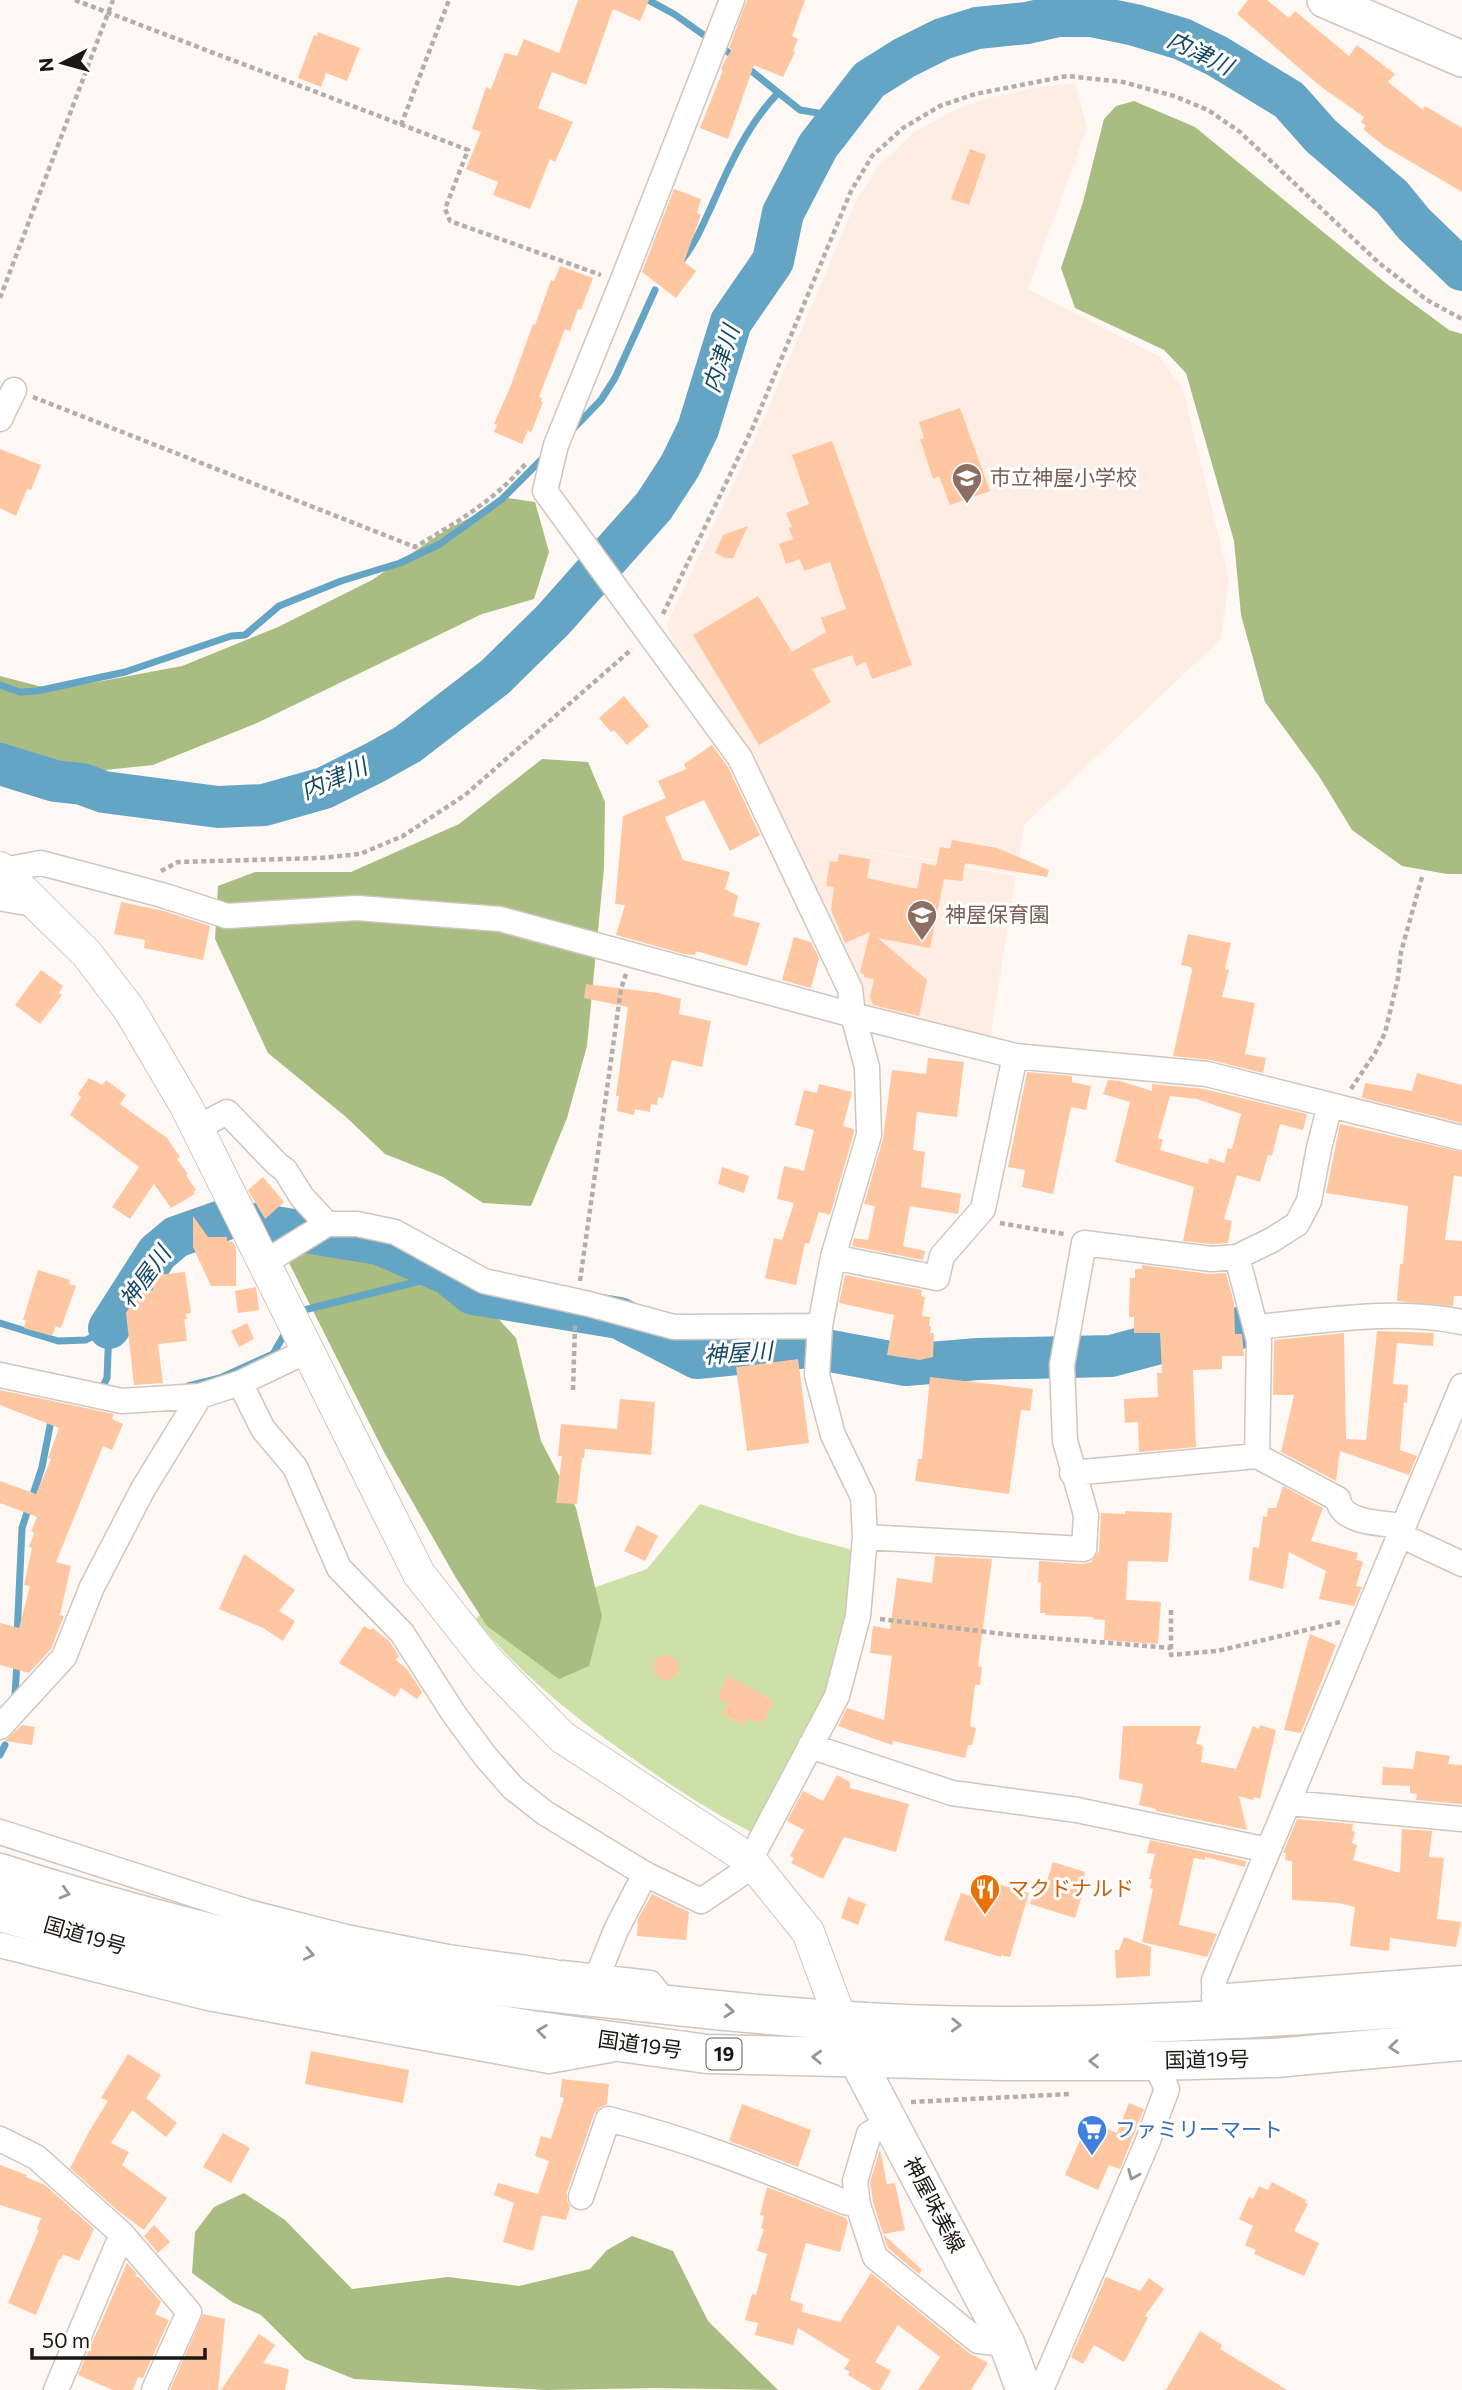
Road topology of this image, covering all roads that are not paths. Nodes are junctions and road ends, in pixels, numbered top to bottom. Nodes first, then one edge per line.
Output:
1 (732, 0) edge
2 (1325, 0) edge
3 (1462, 59) edge
4 (14, 390) road end
5 (0, 419) edge
6 (1, 878) edge
7 (853, 1016) junction
8 (1016, 1056) junction
9 (1335, 1106) junction
10 (197, 1128) junction
11 (1462, 1138) edge
12 (318, 1230) junction
13 (1237, 1257) junction
14 (833, 1258) junction
15 (264, 1263) junction
16 (1462, 1322) edge
17 (820, 1326) junction
18 (1256, 1327) junction
19 (307, 1351) junction
20 (0, 1375) edge
21 (240, 1383) junction
22 (1462, 1387) edge
23 (200, 1396) junction
24 (1257, 1456) junction
25 (1072, 1472) junction
26 (1402, 1530) junction
27 (865, 1537) junction
28 (1462, 1564) edge
29 (0, 1727) edge
30 (810, 1746) junction
31 (1289, 1803) junction
32 (1462, 1819) edge
33 (0, 1832) edge
34 (1268, 1850) junction
35 (752, 1863) junction
36 (0, 1873) edge
37 (645, 1874) junction
38 (0, 1912) edge
39 (248, 1912) junction
40 (0, 1945) edge
41 (272, 1947) junction
42 (1462, 1978) edge
43 (595, 1987) junction
44 (1462, 2004) edge
45 (1215, 2010) junction
46 (841, 2021) junction
47 (1462, 2041) edge
48 (642, 2045) junction
49 (856, 2058) junction
50 (1161, 2075) junction
51 (890, 2122) junction
52 (0, 2138) edge
53 (581, 2197) dead end
54 (858, 2205) junction
55 (122, 2234) junction
56 (1007, 2344) junction
57 (1038, 2389) edge
58 (56, 2390) edge
59 (154, 2390) edge

1 - 7 street
2 - 3 main road
4 - 5 street
6 - 7 street
6 - 10 street
7 - 8 street
7 - 14 street
8 - 9 street
8 - 14 street
9 - 11 street
9 - 13 street
10 - 12 street
10 - 15 street
12 - 15 street
12 - 17 street
13 - 18 street
13 - 25 street
14 - 17 street
15 - 19 street
16 - 18 street
17 - 27 street
18 - 24 street
19 - 21 street
19 - 35 street
20 - 23 street
21 - 23 street
21 - 37 street
22 - 26 street
23 - 29 street
24 - 25 street
24 - 26 street
25 - 27 street
26 - 28 street
26 - 31 street
27 - 30 street
30 - 34 street
30 - 35 street
31 - 32 street
31 - 34 street
33 - 39 street
34 - 45 street
35 - 37 street
35 - 46 street
36 -> 41 highway, 国道19号 / 19
37 - 43 street
48 -> 38 highway, 国道19号 / 19
39 - 41 highway
39 - 43 street
40 - 48 street
41 -> 43 highway, 国道19号 / 19
42 - 45 street
43 -> 46 highway, 国道19号 / 19
44 - 45 highway, 国道19号 / 19
46 -> 45 highway, 国道19号 / 19
46 - 49 main road, 神屋味美線
47 -> 50 highway, 国道19号 / 19
49 -> 48 highway, 国道19号 / 19
50 -> 49 highway, 国道19号 / 19
49 - 51 main road, 神屋味美線
50 -> 57 street
51 - 54 street
51 - 56 main road, 神屋味美線
52 - 55 street
53 - 54 street
54 - 56 street
55 - 58 street
55 - 59 street
56 - 57 main road, 神屋味美線

